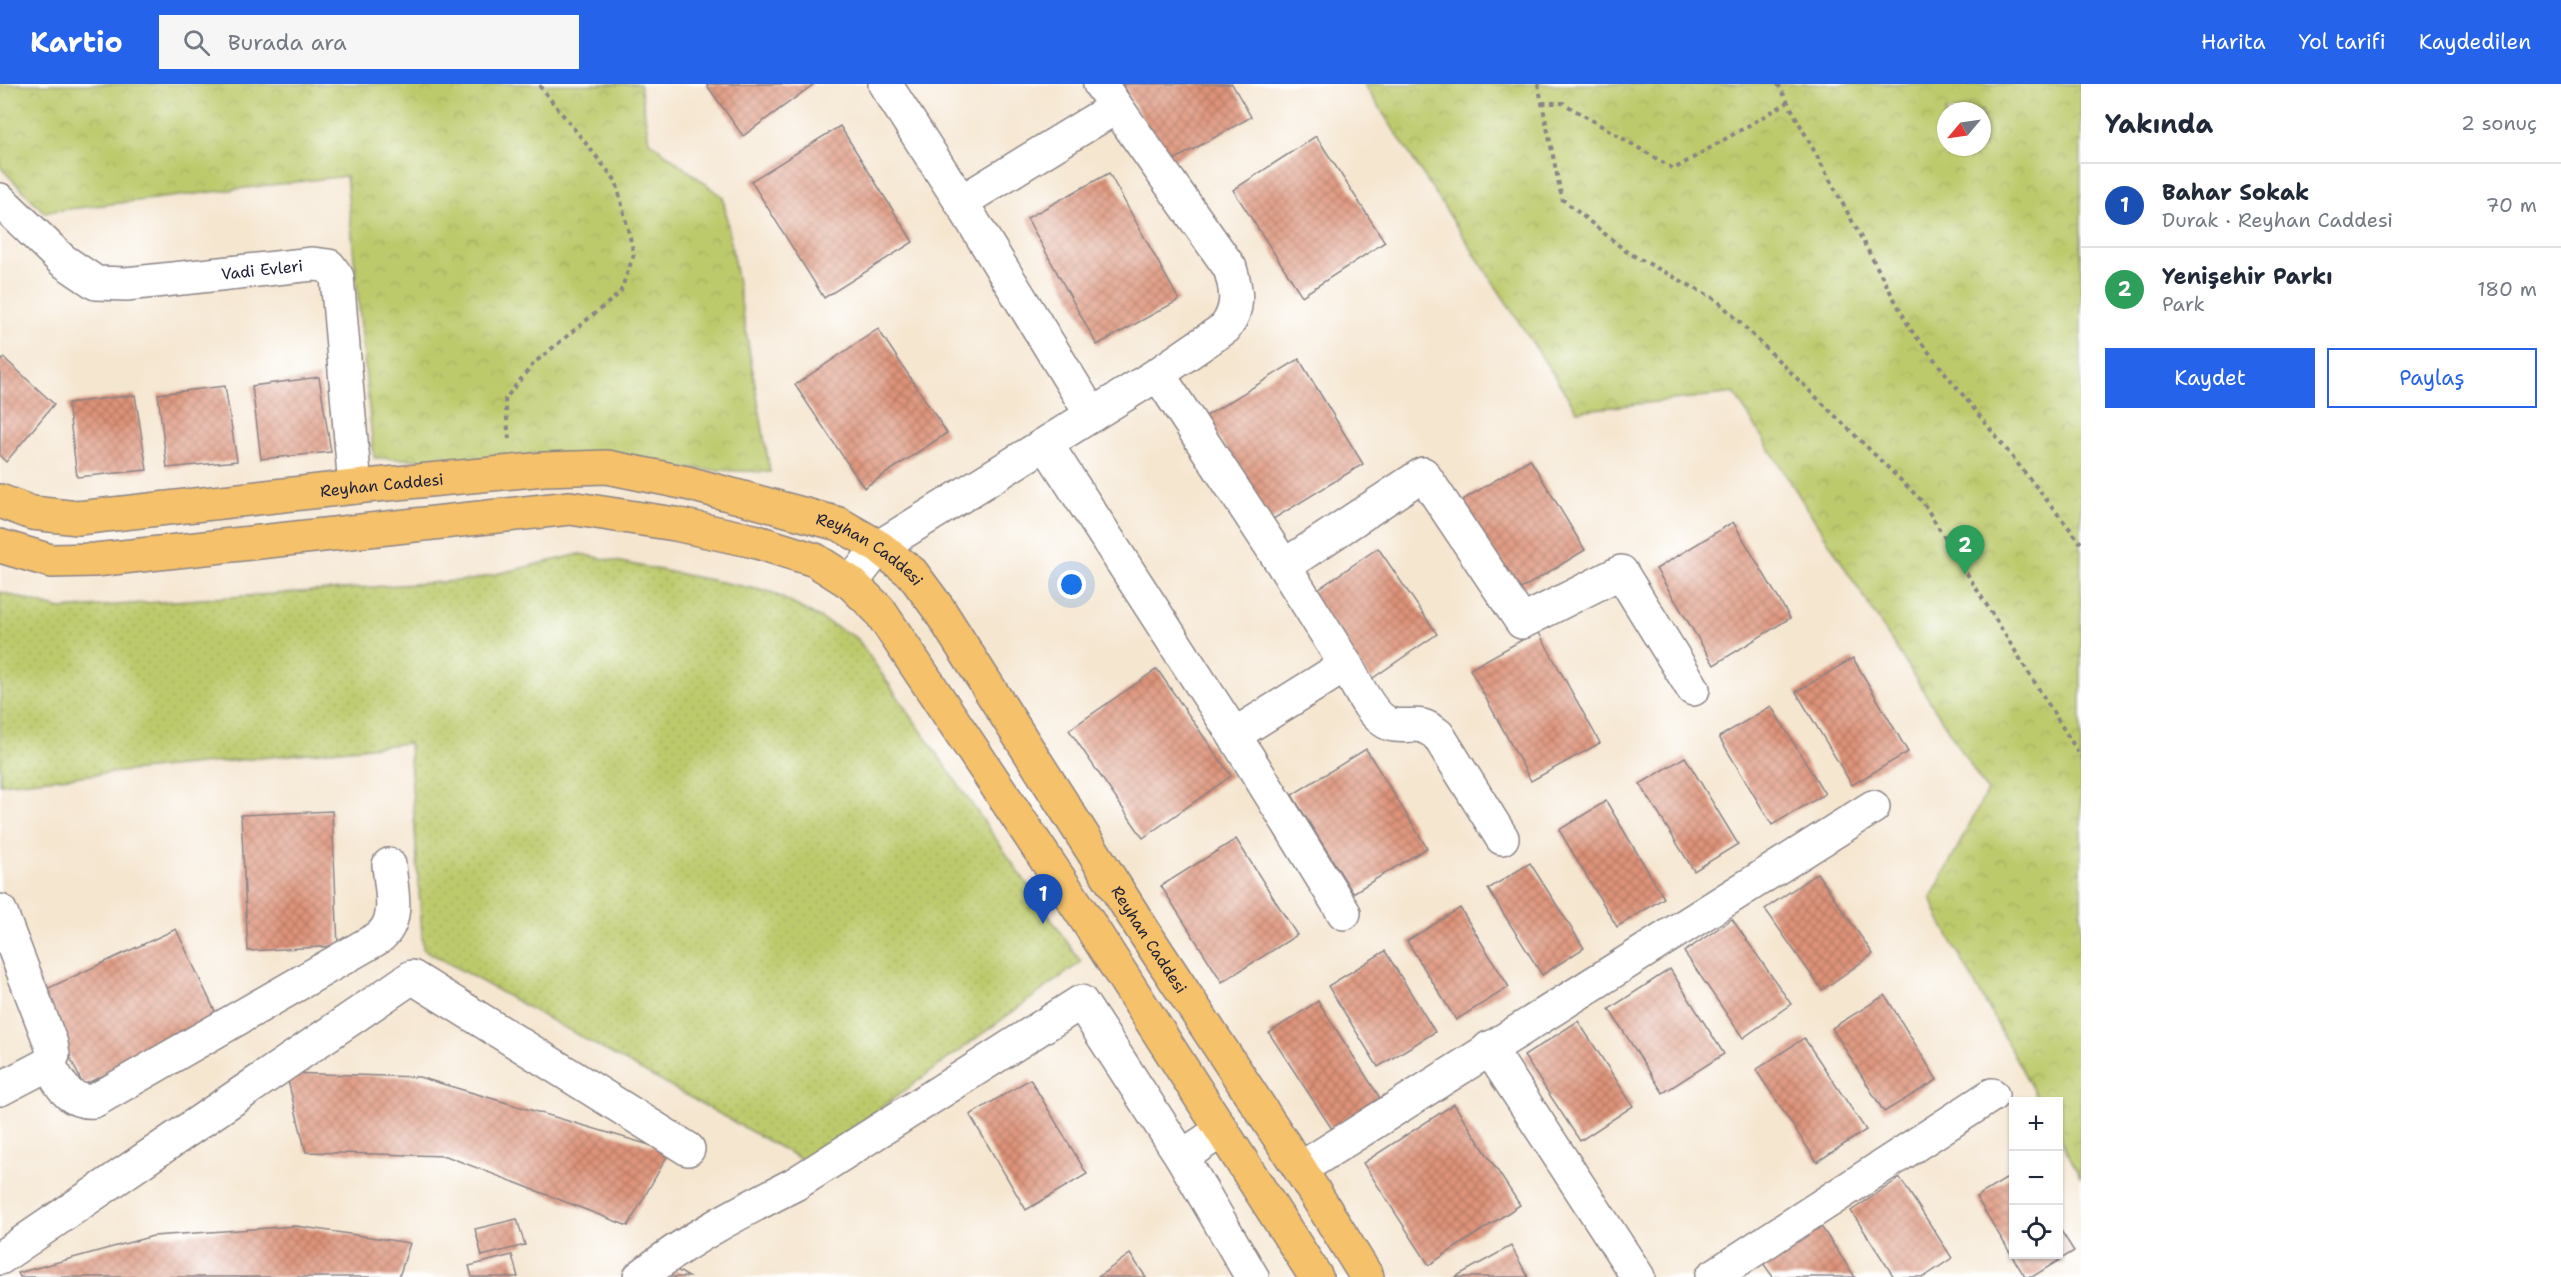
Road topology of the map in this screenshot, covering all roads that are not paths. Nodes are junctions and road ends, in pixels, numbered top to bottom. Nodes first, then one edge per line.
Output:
1 (885, 84) edge
2 (1108, 96) edge
3 (0, 200) edge
4 (961, 202) junction
5 (1158, 374) junction
6 (1092, 415) junction
7 (1046, 444) junction
8 (355, 487) junction
9 (0, 501) edge
10 (0, 546) edge
11 (879, 547) junction
12 (1284, 566) junction
13 (851, 583) junction
14 (1346, 665) junction
15 (1693, 689) dead end
16 (1234, 735) junction
17 (1873, 807) dead end
18 (1502, 838) dead end
19 (389, 864) dead end
20 (0, 911) edge
21 (1344, 914) dead end
22 (1489, 1048) junction
23 (48, 1064) junction
24 (0, 1089) edge
25 (1992, 1095) dead end
26 (1222, 1130) junction
27 (688, 1149) dead end
28 (1182, 1157) junction
29 (1300, 1169) junction
30 (0, 1258) edge
31 (640, 1277) edge
32 (1252, 1277) edge
33 (1316, 1277) edge
34 (1367, 1277) edge
35 (1638, 1277) edge
36 (1712, 1277) edge

1 - 4 lane
2 - 4 lane
2 - 5 lane
3 - 8 lane, Vadi Evleri
4 - 6 lane
5 - 6 lane
5 - 12 lane
6 - 7 lane
7 - 11 lane
7 - 16 lane
8 - 9 main road, Reyhan Caddesi
8 - 11 main road, Reyhan Caddesi
10 - 13 main road, Reyhan Caddesi
11 - 13 lane
11 - 29 main road, Reyhan Caddesi
12 - 14 lane
12 - 15 lane
13 - 26 main road, Reyhan Caddesi
14 - 16 lane
14 - 18 lane
16 - 21 lane
17 - 22 lane
19 - 23 lane
20 - 23 lane
22 - 29 lane
22 - 35 lane
23 - 24 lane
25 - 36 lane
26 - 28 lane
26 - 33 main road, Reyhan Caddesi
27 - 30 lane
28 - 31 lane
28 - 32 lane
29 - 34 main road, Reyhan Caddesi

